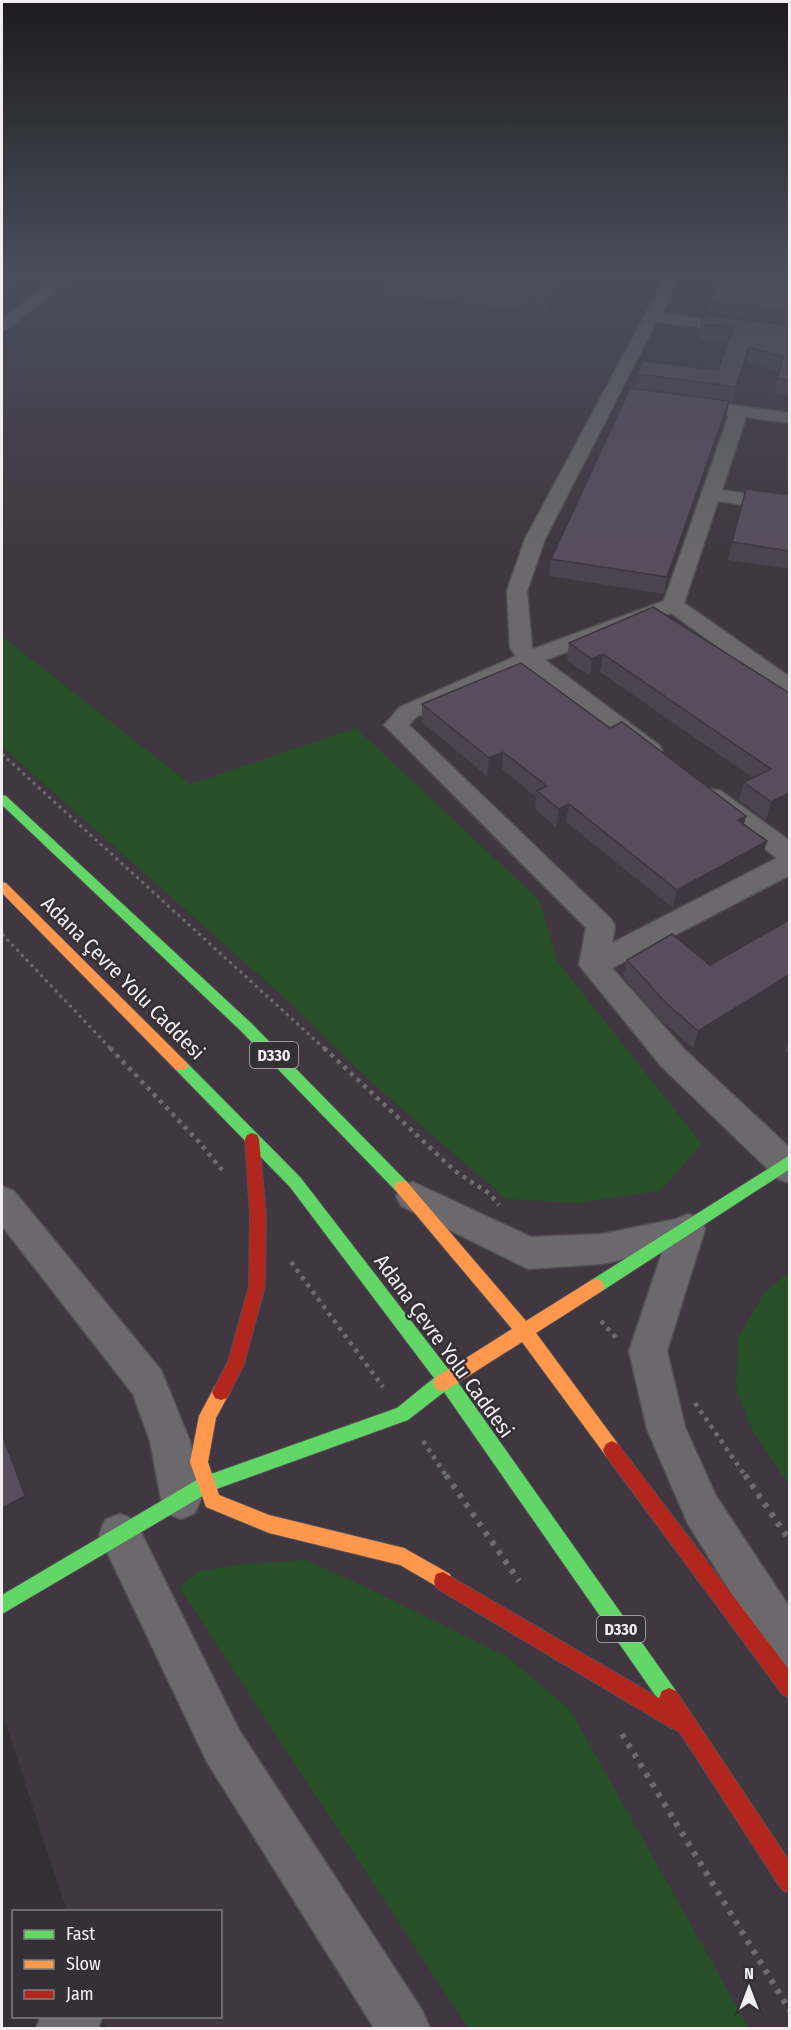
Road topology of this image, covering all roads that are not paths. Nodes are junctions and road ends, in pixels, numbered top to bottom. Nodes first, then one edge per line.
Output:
1 (633, 367) edge
2 (704, 406) edge
3 (739, 411) junction
4 (789, 418) edge
5 (711, 494) junction
6 (789, 506) edge
7 (673, 605) junction
8 (529, 658) junction
9 (789, 688) edge
10 (668, 764) edge
11 (696, 785) edge
12 (2, 799) edge
13 (789, 855) edge
14 (789, 863) edge
15 (2, 885) edge
16 (593, 965) junction
17 (252, 1139) junction
18 (788, 1165) edge
19 (409, 1194) junction
20 (2, 1201) edge
21 (688, 1229) junction
22 (525, 1332) junction
23 (446, 1380) junction
24 (193, 1492) junction
25 (120, 1535) junction
26 (2, 1605) edge
27 (789, 1648) edge
28 (789, 1688) edge
29 (690, 1728) junction
30 (789, 1882) edge
31 (74, 2018) edge
32 (62, 2028) edge
33 (404, 2028) edge

1 - 8 street
2 - 3 street
3 - 4 street
3 - 5 street
5 - 6 street
5 - 7 street
7 - 8 street
7 - 9 street
8 - 10 street
8 - 16 street
11 - 13 street
12 - 19 main road, D330
14 - 16 street
15 - 17 main road, Adana Çevre Yolu Caddesi / D330
16 - 18 street
17 - 23 main road, Adana Çevre Yolu Caddesi / D330
17 - 24 main road
18 - 21 main road
19 - 21 street
19 - 22 main road, D330
20 - 24 street
21 - 22 main road
21 - 27 street
22 - 23 main road
22 - 28 main road, D330
23 - 24 main road
23 - 29 main road, Adana Çevre Yolu Caddesi / D330
24 - 25 main road
24 - 29 main road
25 - 26 main road
25 - 33 street
29 - 30 main road, Adana Çevre Yolu Caddesi / D330
31 - 32 street

